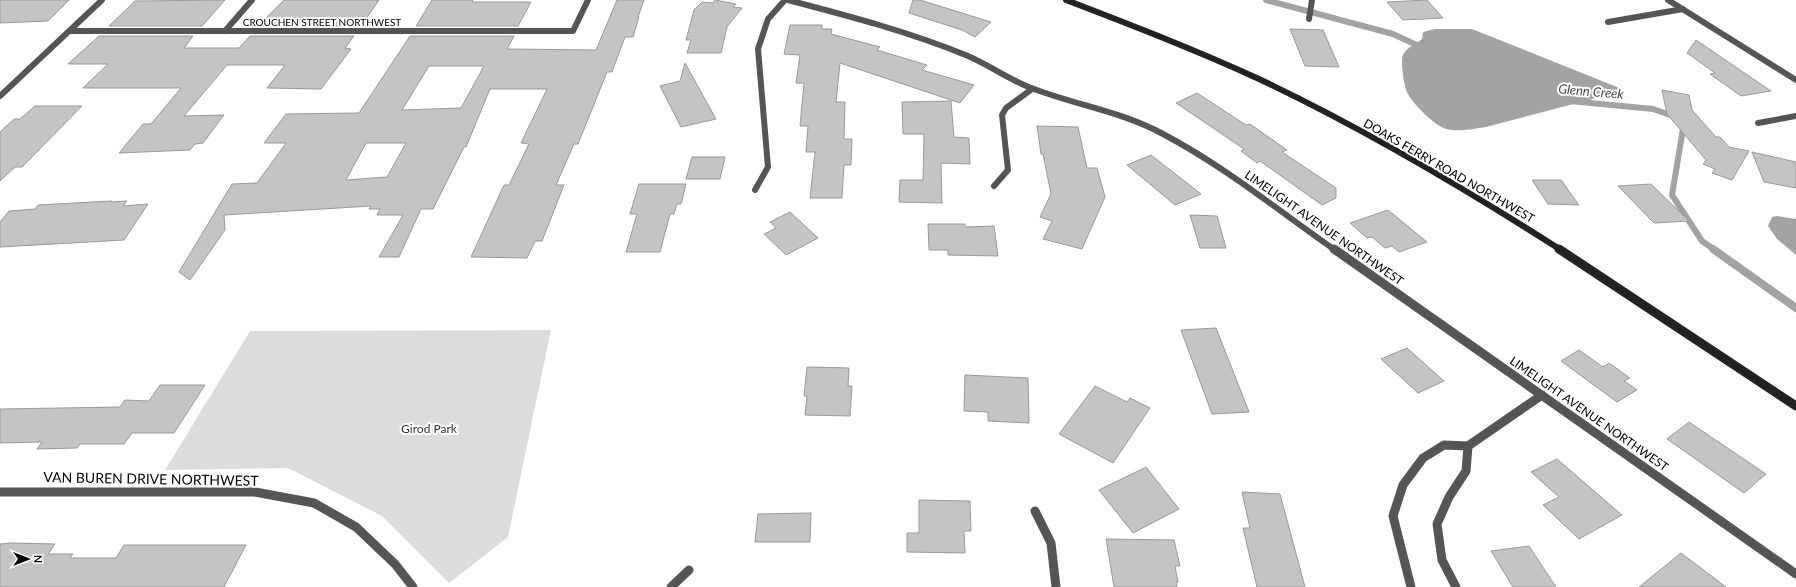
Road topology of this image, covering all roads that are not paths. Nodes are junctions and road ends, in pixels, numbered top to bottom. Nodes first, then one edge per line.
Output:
1 (102, 0) edge
2 (252, 0) edge
3 (588, 0) edge
4 (787, 0) edge
5 (1066, 0) edge
6 (1312, 0) edge
7 (1668, 0) edge
8 (1683, 9) junction
9 (1309, 20) dead end
10 (1608, 22) dead end
11 (71, 31) junction
12 (224, 31) junction
13 (1796, 80) edge
14 (1032, 88) junction
15 (0, 96) edge
16 (1796, 116) edge
17 (1758, 123) dead end
18 (994, 186) dead end
19 (755, 190) dead end
20 (1542, 396) junction
21 (1796, 406) edge
22 (1468, 446) junction
23 (0, 492) edge
24 (1035, 511) dead end
25 (689, 570) dead end
26 (1796, 574) edge
27 (412, 587) edge
28 (671, 587) edge
29 (1056, 587) edge
30 (1411, 587) edge
31 (1456, 587) edge

1 - 11 street
2 - 12 street
3 - 12 street, CROUCHEN STREET NORTHWEST
4 - 14 street, LIMELIGHT AVENUE NORTHWEST
4 - 19 street
5 - 21 main road, DOAKS FERRY ROAD NORTHWEST
6 - 9 street
7 - 8 street
8 - 10 street
8 - 13 street
11 - 12 street, CROUCHEN STREET NORTHWEST
11 - 15 street
14 - 18 street
14 - 20 street, LIMELIGHT AVENUE NORTHWEST
16 - 17 street
20 - 22 street
20 - 26 street, LIMELIGHT AVENUE NORTHWEST
22 - 30 street
22 - 31 street
23 - 27 street, VAN BUREN DRIVE NORTHWEST
24 - 29 street
25 - 28 street

